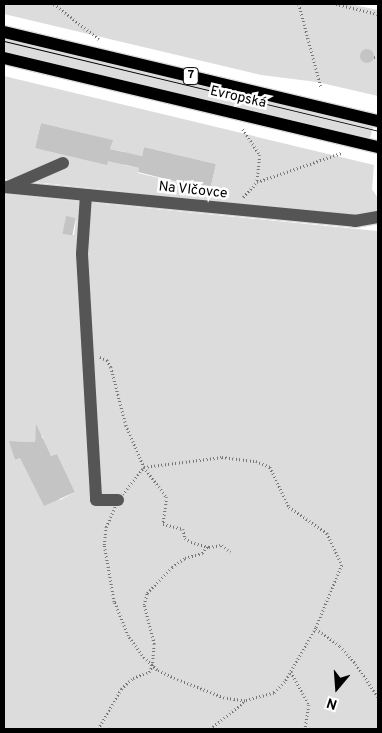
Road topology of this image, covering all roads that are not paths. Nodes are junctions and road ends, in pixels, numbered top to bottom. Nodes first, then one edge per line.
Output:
1 (4, 32) edge
2 (4, 58) edge
3 (378, 121) edge
4 (378, 147) edge
5 (63, 163) dead end
6 (6, 187) edge
7 (86, 195) junction
8 (378, 217) edge
9 (118, 500) road end

1 - 3 main road, Evropská / 7
2 - 4 main road, Evropská / 7
5 - 6 street
6 - 7 street, Na Vlčovce
7 - 8 street, Na Vlčovce
7 - 9 street

